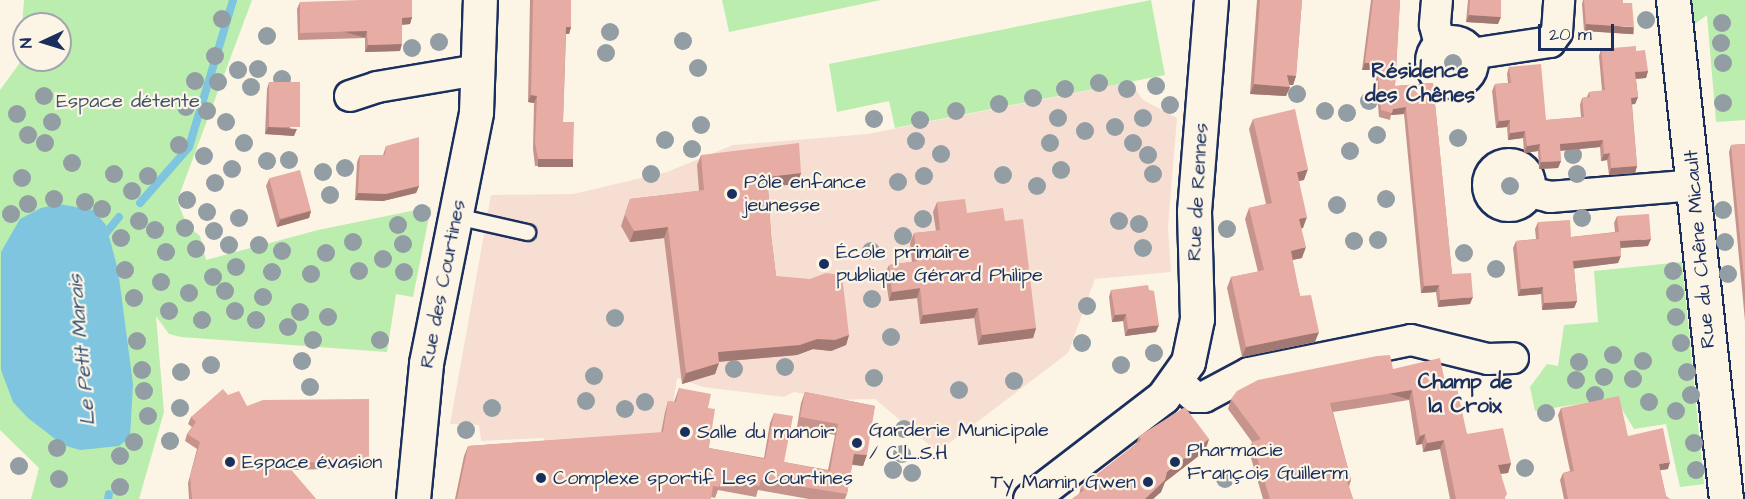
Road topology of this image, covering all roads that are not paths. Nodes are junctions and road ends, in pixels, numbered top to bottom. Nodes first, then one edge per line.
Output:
1 (480, 0) edge
2 (1211, 0) edge
3 (1437, 0) edge
4 (1559, 0) edge
5 (1674, 0) edge
6 (478, 70) junction
7 (350, 96) dead end
8 (1695, 185) junction
9 (1529, 192) dead end
10 (456, 216) junction
11 (527, 232) dead end
12 (1513, 358) dead end
13 (1177, 381) junction
14 (413, 499) edge
15 (1030, 499) edge
16 (1726, 499) edge

1 - 6 street, Rue des Courtines
2 - 13 street, Rue de Rennes
3 - 4 street
5 - 8 street, Rue du Chêne Micault
6 - 7 street
6 - 10 street, Rue des Courtines
8 - 9 street
8 - 16 street, Rue du Chêne Micault
10 - 11 lane
10 - 14 street, Rue des Courtines
12 - 13 street
13 - 15 street

